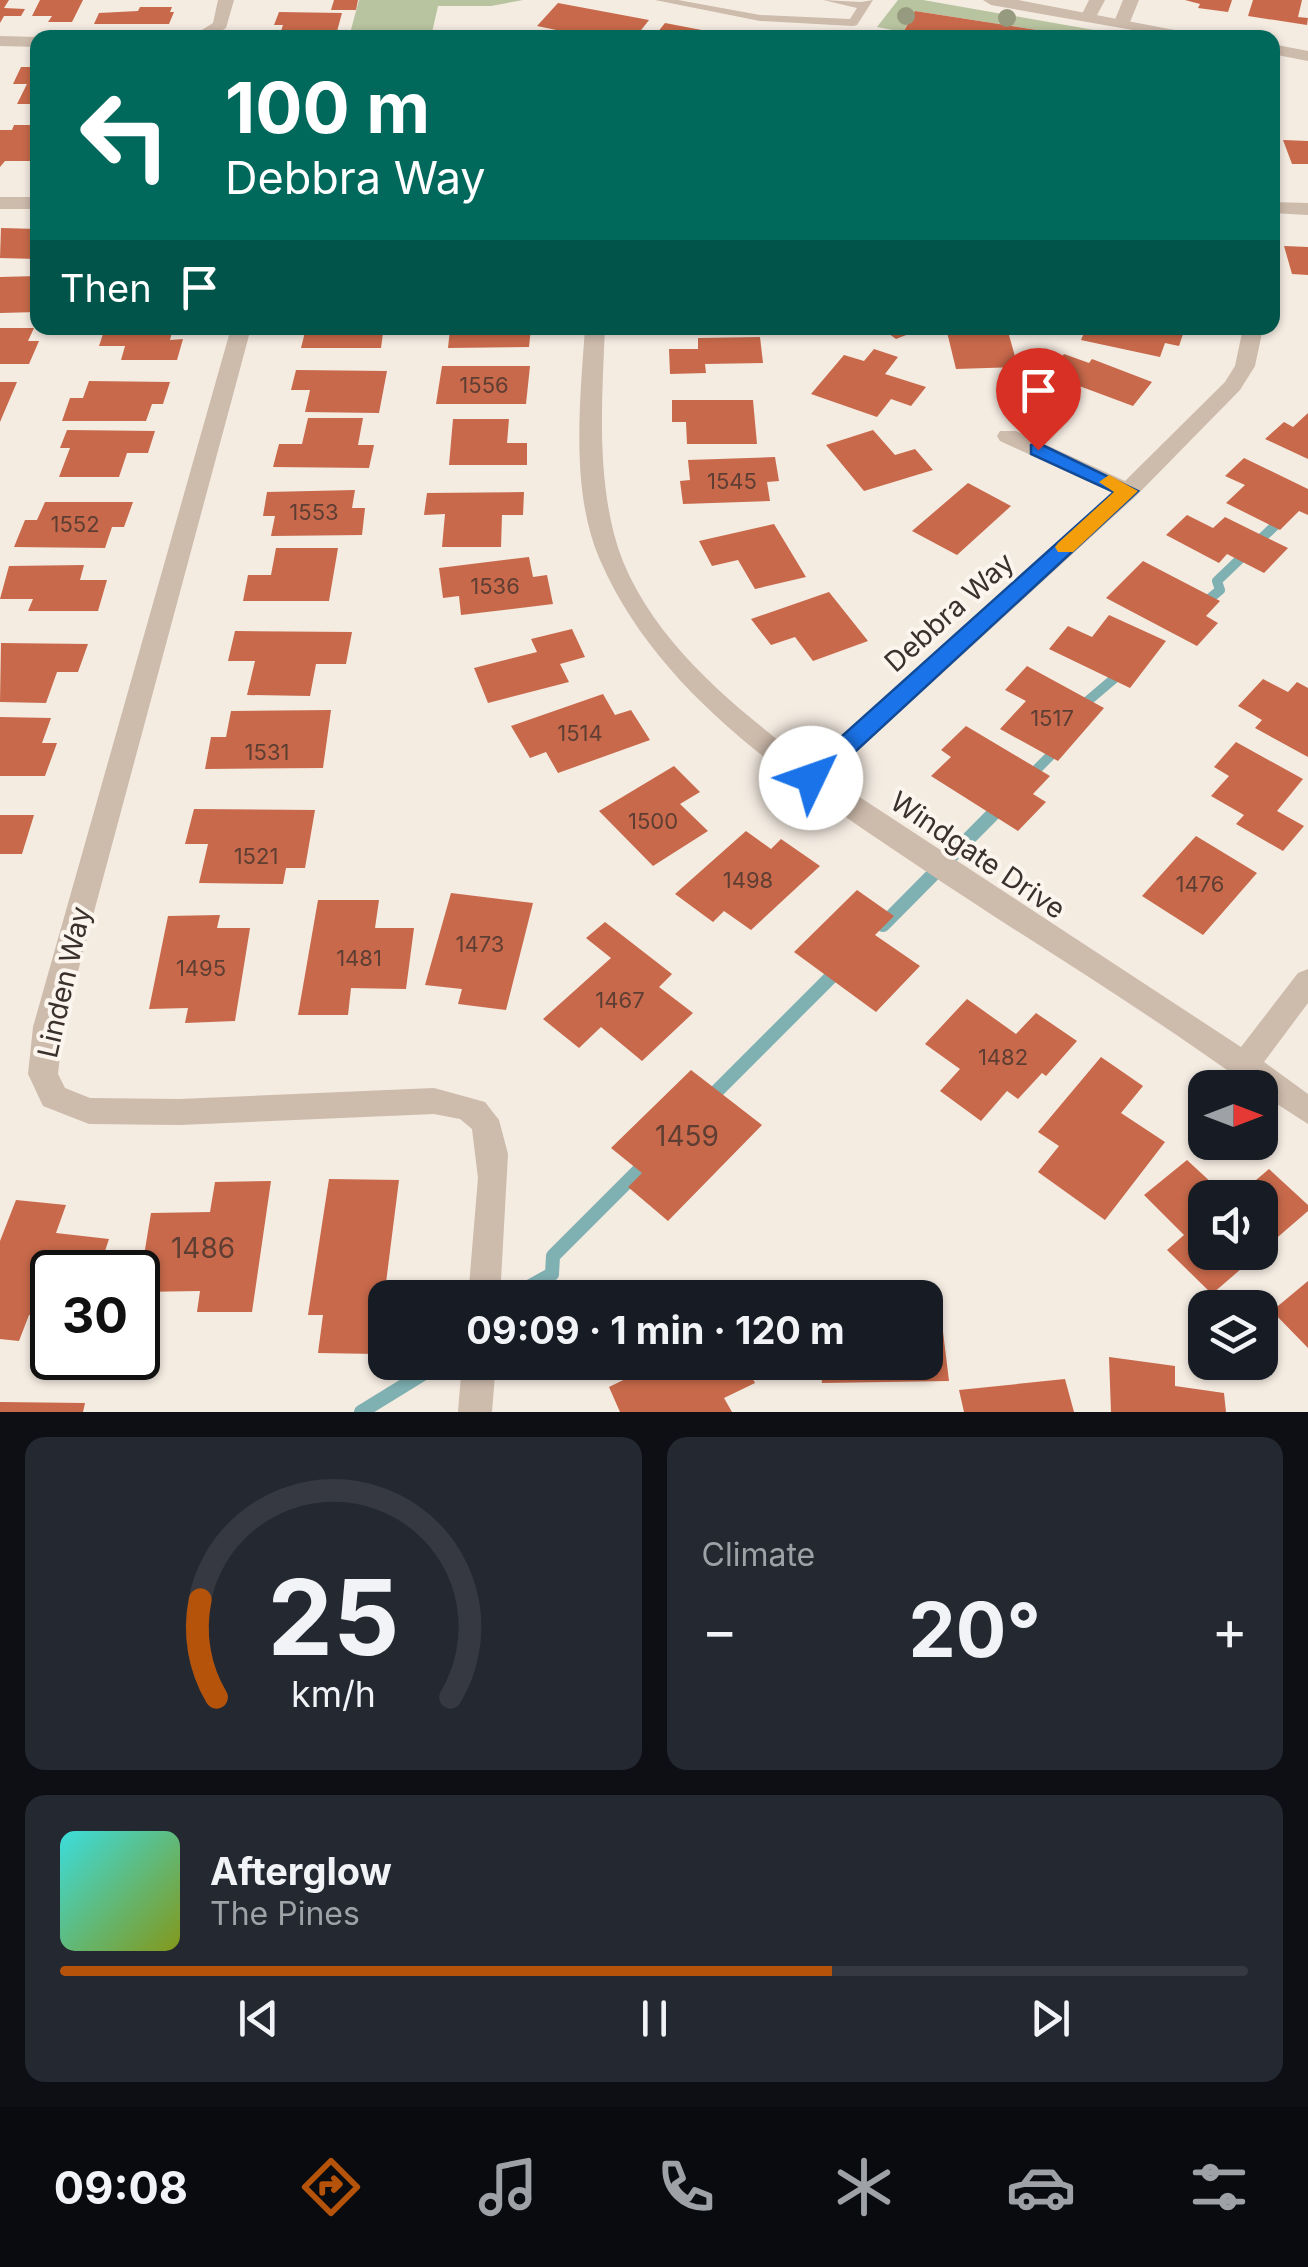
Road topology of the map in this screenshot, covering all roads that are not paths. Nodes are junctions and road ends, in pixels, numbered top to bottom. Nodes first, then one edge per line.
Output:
1 (226, 0) edge
2 (660, 0) edge
3 (828, 0) edge
4 (992, 0) edge
5 (1097, 0) edge
6 (1132, 0) edge
7 (866, 3) edge
8 (1089, 16) junction
9 (1122, 22) junction
10 (211, 30) edge
11 (1165, 30) edge
12 (0, 41) edge
13 (30, 42) edge
14 (1280, 51) edge
15 (1308, 56) edge
16 (0, 203) edge
17 (30, 203) edge
18 (1280, 207) edge
19 (1308, 209) edge
20 (239, 335) edge
21 (595, 335) edge
22 (1252, 335) edge
23 (1008, 436) dead end
24 (1128, 491) junction
25 (811, 778) junction
26 (1308, 981) edge
27 (1245, 1064) junction
28 (1308, 1111) edge
29 (485, 1280) edge
30 (478, 1380) edge
31 (475, 1412) edge

1 - 10 street
2 - 7 lane
3 - 7 lane
4 - 8 street
5 - 8 street
6 - 9 street
8 - 9 street
9 - 11 street
12 - 13 street
14 - 15 street
16 - 17 street
18 - 19 street
20 - 29 street, Linden Way
21 - 25 street, Windgate Drive
22 - 24 street, Debbra Way
23 - 24 street
24 - 25 street, Debbra Way
25 - 27 street, Windgate Drive
26 - 27 street
27 - 28 street, Windgate Drive
30 - 31 street

